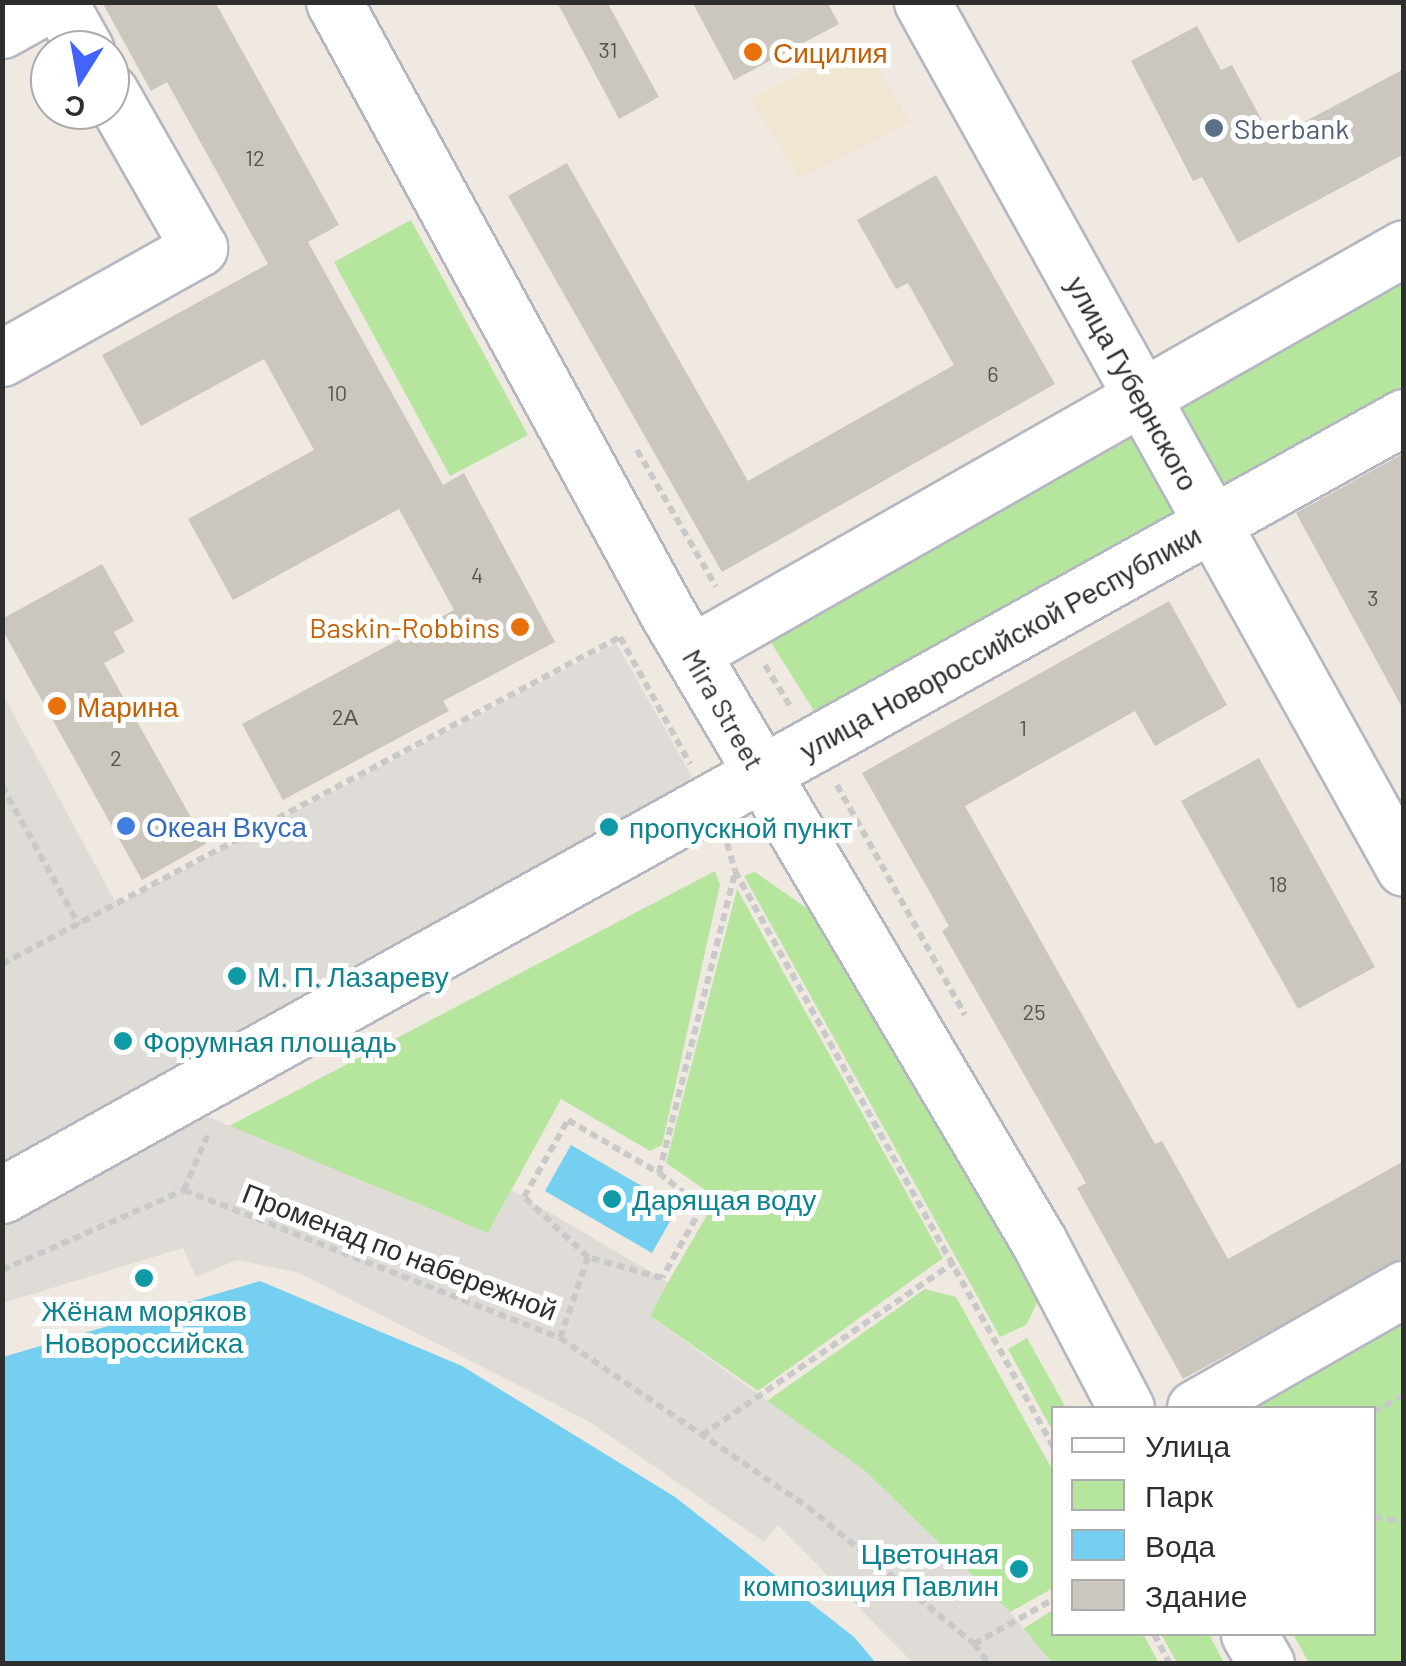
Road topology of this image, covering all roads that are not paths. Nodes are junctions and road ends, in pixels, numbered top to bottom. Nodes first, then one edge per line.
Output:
1 (56, 2) edge
2 (334, 2) edge
3 (922, 2) edge
4 (2, 30) edge
5 (74, 30) edge
6 (130, 127) edge
7 (1404, 248) edge
8 (2, 358) edge
9 (1141, 399) junction
10 (1404, 417) edge
11 (1211, 524) junction
12 (660, 635) junction
13 (762, 775) junction
14 (1404, 868) edge
15 (2, 1196) edge
16 (1404, 1289) edge
17 (1125, 1406) edge
18 (1199, 1406) edge
19 (1250, 1636) edge
20 (1266, 1664) edge

1 - 4 street
1 - 5 street
2 - 12 street, Mira Street
3 - 9 street, улица Губернского
6 - 8 street
7 - 9 street
9 - 11 street, улица Губернского
9 - 12 street
10 - 11 street, улица Новороссийской Республики
11 - 13 street, улица Новороссийской Республики
11 - 14 street, улица Губернского
12 - 13 street, Mira Street
13 - 15 street, улица Новороссийской Республики
13 - 17 street, Mira Street
16 - 18 street
19 - 20 street

